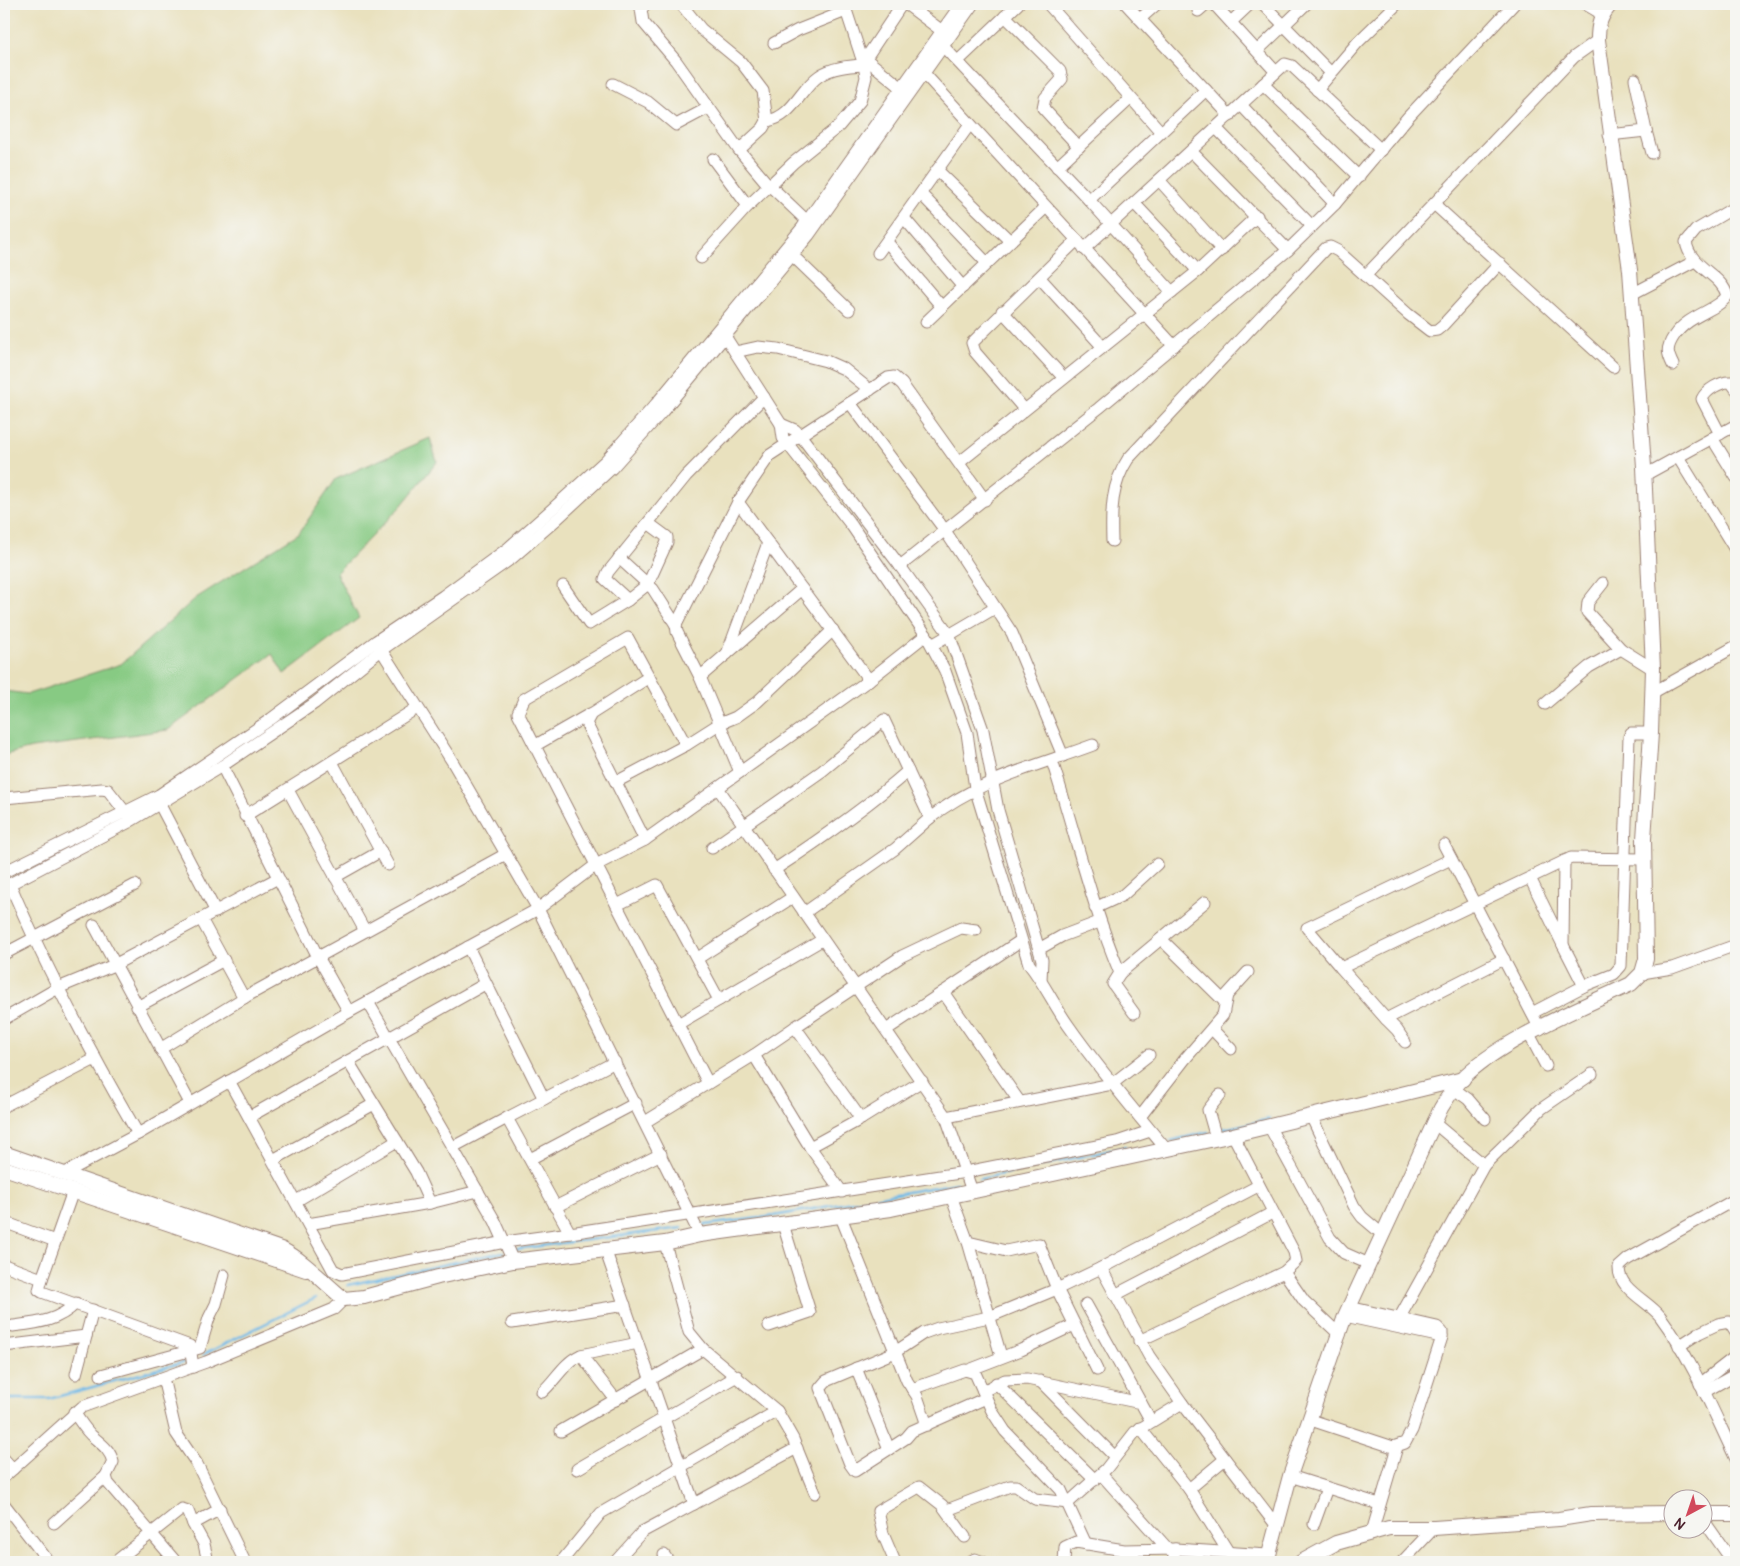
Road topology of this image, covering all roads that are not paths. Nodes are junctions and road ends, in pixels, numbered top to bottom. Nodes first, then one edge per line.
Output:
1 (646, 4) edge
2 (681, 4) edge
3 (902, 4) edge
4 (906, 4) edge
5 (961, 4) edge
6 (973, 4) edge
7 (1018, 4) edge
8 (1048, 4) edge
9 (1126, 4) edge
10 (1156, 4) edge
11 (1214, 4) edge
12 (1250, 4) edge
13 (1262, 4) edge
14 (1397, 4) edge
15 (1585, 4) edge
16 (1301, 5) edge
17 (1510, 5) edge
18 (845, 7) edge
19 (1606, 9) edge
20 (1005, 16) junction
21 (1140, 19) junction
22 (1231, 22) junction
23 (1282, 26) junction
24 (940, 39) junction
25 (1598, 40) junction
26 (774, 43) dead end
27 (1257, 51) junction
28 (864, 59) junction
29 (958, 61) junction
30 (921, 69) junction
31 (1276, 72) junction
32 (1331, 73) junction
33 (1635, 79) dead end
34 (613, 84) dead end
35 (1263, 84) junction
36 (902, 88) junction
37 (1206, 90) junction
38 (1317, 90) junction
39 (1130, 98) junction
40 (1241, 105) junction
41 (708, 108) junction
42 (1230, 116) junction
43 (767, 121) junction
44 (970, 124) junction
45 (1216, 128) junction
46 (1646, 131) junction
47 (1161, 132) junction
48 (1610, 135) junction
49 (1079, 147) junction
50 (739, 150) junction
51 (1381, 150) junction
52 (1191, 151) junction
53 (1652, 153) dead end
54 (713, 160) dead end
55 (1057, 168) junction
56 (937, 170) junction
57 (1359, 177) junction
58 (1159, 180) junction
59 (770, 186) junction
60 (921, 194) junction
61 (1089, 200) junction
62 (1134, 203) junction
63 (1335, 204) junction
64 (1434, 204) junction
65 (748, 206) junction
66 (1046, 207) junction
67 (1736, 209) edge
68 (1257, 216) junction
69 (904, 218) junction
70 (808, 221) junction
71 (1110, 224) junction
72 (1312, 226) junction
73 (1010, 241) junction
74 (887, 242) junction
75 (1080, 245) junction
76 (1222, 250) junction
77 (1288, 250) junction
78 (878, 253) dead end
79 (792, 255) junction
80 (701, 258) dead end
81 (1695, 261) junction
82 (987, 263) junction
83 (1500, 264) junction
84 (1198, 271) junction
85 (1365, 276) junction
86 (1040, 278) junction
87 (962, 287) junction
88 (1172, 292) junction
89 (1632, 294) junction
90 (942, 307) junction
91 (849, 310) dead end
92 (1002, 311) junction
93 (1144, 313) junction
94 (926, 322) dead end
95 (722, 331) junction
96 (1102, 346) junction
97 (1174, 346) junction
98 (735, 352) junction
99 (1673, 365) dead end
100 (1613, 367) dead end
101 (1064, 378) junction
102 (1736, 389) edge
103 (870, 390) junction
104 (764, 397) junction
105 (850, 403) junction
106 (1024, 409) junction
107 (781, 424) junction
108 (1736, 425) edge
109 (801, 436) junction
110 (1716, 436) junction
111 (788, 445) junction
112 (1678, 457) junction
113 (960, 462) junction
114 (1645, 475) junction
115 (1736, 477) edge
116 (986, 500) junction
117 (738, 502) junction
118 (648, 523) junction
119 (944, 530) junction
120 (1112, 541) dead end
121 (768, 543) junction
122 (1736, 551) edge
123 (619, 558) junction
124 (900, 566) junction
125 (1603, 583) dead end
126 (648, 584) junction
127 (563, 586) dead end
128 (802, 589) junction
129 (628, 600) junction
130 (995, 608) junction
131 (676, 625) junction
132 (833, 630) junction
133 (949, 634) junction
134 (926, 635) junction
135 (932, 645) junction
136 (378, 646) junction
137 (1736, 646) edge
138 (1621, 649) junction
139 (727, 655) junction
140 (1652, 669) junction
141 (649, 677) junction
142 (700, 677) junction
143 (869, 680) junction
144 (1652, 693) junction
145 (1545, 704) dead end
146 (417, 708) junction
147 (591, 714) junction
148 (719, 724) junction
149 (1651, 733) junction
150 (536, 745) junction
151 (686, 745) junction
152 (1093, 745) dead end
153 (1058, 759) junction
154 (332, 762) junction
155 (222, 766) junction
156 (908, 771) junction
157 (740, 772) junction
158 (616, 782) junction
159 (992, 782) junction
160 (718, 788) junction
161 (975, 788) junction
162 (288, 790) junction
163 (4, 798) edge
164 (160, 805) junction
165 (126, 813) junction
166 (245, 816) junction
167 (930, 818) junction
168 (744, 825) junction
169 (645, 840) junction
170 (1444, 845) dead end
171 (712, 848) dead end
172 (381, 851) junction
173 (506, 854) junction
174 (1644, 858) junction
175 (1451, 859) junction
176 (1626, 860) junction
177 (1564, 862) junction
178 (1157, 864) dead end
179 (388, 865) dead end
180 (596, 865) junction
181 (774, 870) junction
182 (4, 872) edge
183 (336, 877) junction
184 (278, 878) junction
185 (1530, 878) junction
186 (7, 885) edge
187 (135, 886) dead end
188 (793, 897) junction
189 (1205, 902) dead end
190 (617, 905) junction
191 (1476, 905) junction
192 (1095, 908) junction
193 (538, 909) junction
194 (216, 912) junction
195 (804, 914) junction
196 (201, 919) junction
197 (1099, 922) junction
198 (94, 926) dead end
199 (976, 930) dead end
200 (365, 931) junction
201 (34, 938) junction
202 (1161, 939) junction
203 (822, 940) junction
204 (1020, 941) junction
205 (1736, 944) edge
206 (1563, 945) junction
207 (468, 948) junction
208 (1039, 948) junction
209 (4, 954) edge
210 (318, 957) junction
211 (698, 958) junction
212 (1504, 959) junction
213 (224, 960) junction
214 (114, 965) junction
215 (1342, 968) junction
216 (1248, 972) dead end
217 (1120, 973) junction
218 (1642, 973) junction
219 (1041, 980) junction
220 (485, 984) junction
221 (1584, 986) junction
222 (58, 988) junction
223 (856, 988) junction
224 (943, 992) junction
225 (244, 998) junction
226 (718, 1000) junction
227 (368, 1002) junction
228 (1225, 1002) junction
229 (137, 1007) junction
230 (349, 1012) junction
231 (1134, 1012) dead end
232 (1532, 1013) junction
233 (4, 1019) edge
234 (1386, 1020) junction
235 (678, 1024) junction
236 (796, 1027) junction
237 (1212, 1028) junction
238 (886, 1030) junction
239 (1534, 1031) junction
240 (389, 1037) junction
241 (1404, 1042) dead end
242 (1231, 1048) dead end
243 (160, 1050) junction
244 (754, 1055) junction
245 (1149, 1055) dead end
246 (95, 1059) junction
247 (348, 1061) junction
248 (615, 1062) junction
249 (1546, 1066) dead end
250 (1592, 1074) dead end
251 (229, 1081) junction
252 (922, 1081) junction
253 (708, 1084) junction
254 (1112, 1084) junction
255 (1458, 1084) junction
256 (1220, 1095) dead end
257 (544, 1098) junction
258 (1019, 1101) junction
259 (190, 1103) junction
260 (374, 1104) junction
261 (636, 1104) junction
262 (4, 1106) edge
263 (946, 1116) junction
264 (1311, 1116) junction
265 (249, 1117) junction
266 (1140, 1117) junction
267 (507, 1118) junction
268 (1485, 1119) dead end
269 (861, 1120) junction
270 (645, 1122) junction
271 (1433, 1122) junction
272 (1269, 1126) junction
273 (1150, 1131) junction
274 (138, 1134) junction
275 (1233, 1135) junction
276 (1132, 1137) junction
277 (1216, 1138) junction
278 (397, 1141) junction
279 (453, 1147) junction
280 (810, 1147) junction
281 (1166, 1149) junction
282 (4, 1153) edge
283 (661, 1154) junction
284 (1142, 1154) junction
285 (530, 1159) junction
286 (273, 1160) junction
287 (1484, 1165) junction
288 (4, 1168) edge
289 (966, 1172) junction
290 (65, 1173) junction
291 (1258, 1186) junction
292 (73, 1191) junction
293 (478, 1191) junction
294 (972, 1191) junction
295 (842, 1192) junction
296 (951, 1196) junction
297 (1736, 1199) edge
298 (296, 1201) junction
299 (430, 1203) junction
300 (555, 1207) junction
301 (1272, 1213) junction
302 (691, 1216) junction
303 (841, 1216) junction
304 (4, 1222) edge
305 (308, 1224) junction
306 (783, 1224) junction
307 (570, 1234) junction
308 (1382, 1234) junction
309 (700, 1235) junction
310 (55, 1241) junction
311 (505, 1242) junction
312 (968, 1242) junction
313 (665, 1243) junction
314 (605, 1249) junction
315 (513, 1261) junction
316 (1368, 1264) junction
317 (4, 1265) edge
318 (1101, 1268) junction
319 (1284, 1272) junction
320 (311, 1273) junction
321 (224, 1275) dead end
322 (42, 1279) junction
323 (1057, 1289) junction
324 (1115, 1295) junction
325 (344, 1299) junction
326 (76, 1303) junction
327 (625, 1304) junction
328 (1086, 1304) dead end
329 (94, 1310) junction
330 (1347, 1311) junction
331 (989, 1317) junction
332 (1400, 1317) junction
333 (512, 1322) dead end
334 (1074, 1325) junction
335 (13, 1326) dead end
336 (769, 1326) dead end
337 (1736, 1333) edge
338 (1340, 1335) junction
339 (86, 1336) junction
340 (1442, 1337) junction
341 (1139, 1341) junction
342 (638, 1343) junction
343 (4, 1346) edge
344 (1679, 1346) junction
345 (703, 1349) junction
346 (192, 1351) junction
347 (895, 1352) junction
348 (581, 1355) junction
349 (1001, 1356) junction
350 (1736, 1356) edge
351 (193, 1367) junction
352 (856, 1368) junction
353 (969, 1370) junction
354 (1096, 1370) dead end
355 (76, 1374) dead end
356 (1736, 1374) edge
357 (101, 1375) dead end
358 (737, 1376) junction
359 (162, 1378) junction
360 (651, 1380) junction
361 (1040, 1381) junction
362 (996, 1383) junction
363 (1702, 1388) junction
364 (912, 1389) junction
365 (542, 1392) dead end
366 (984, 1395) junction
367 (616, 1400) junction
368 (1141, 1403) junction
369 (1182, 1403) junction
370 (74, 1412) junction
371 (777, 1412) junction
372 (665, 1420) junction
373 (1311, 1420) junction
374 (1151, 1421) junction
375 (927, 1425) junction
376 (1140, 1428) junction
377 (561, 1432) dead end
378 (1398, 1447) junction
379 (797, 1448) junction
380 (889, 1449) junction
381 (1115, 1457) junction
382 (4, 1459) edge
383 (1225, 1459) junction
384 (1736, 1459) edge
385 (682, 1468) junction
386 (13, 1469) junction
387 (577, 1469) dead end
388 (106, 1476) junction
389 (1290, 1476) junction
390 (4, 1477) edge
391 (1098, 1477) junction
392 (1328, 1488) junction
393 (1189, 1489) junction
394 (815, 1493) dead end
395 (1068, 1503) junction
396 (4, 1504) edge
397 (694, 1504) junction
398 (1378, 1504) junction
399 (220, 1509) junction
400 (947, 1510) junction
401 (1662, 1513) edge
402 (1712, 1514) edge
403 (1736, 1514) edge
404 (54, 1523) dead end
405 (193, 1524) junction
406 (1314, 1524) dead end
407 (1276, 1525) junction
408 (1434, 1528) junction
409 (1712, 1531) edge
410 (1372, 1532) junction
411 (153, 1534) junction
412 (965, 1537) dead end
413 (1086, 1544) junction
414 (1171, 1549) junction
415 (1229, 1553) junction
416 (1202, 1557) edge
417 (1733, 1557) edge
418 (1268, 1558) edge
419 (49, 1562) edge
420 (115, 1562) edge
421 (176, 1562) edge
422 (208, 1562) edge
423 (244, 1562) edge
424 (560, 1562) edge
425 (615, 1562) edge
426 (894, 1562) edge
427 (969, 1562) edge
428 (983, 1562) edge
429 (1064, 1562) edge
430 (1173, 1562) edge
431 (1301, 1562) edge
432 (1402, 1562) edge

1 - 41 street
2 - 43 street
3 - 28 street
4 - 24 street
5 - 24 street
6 - 24 street
7 - 20 street
8 - 39 street
9 - 21 street
10 - 21 street
11 - 22 street
12 - 22 street
13 - 23 street
14 - 32 street
15 - 19 street
16 - 23 street
17 - 51 street
18 - 26 street
18 - 28 street
19 - 25 main road
20 - 29 street
20 - 49 street
21 - 37 street
22 - 27 street
23 - 27 street
23 - 32 street
24 - 29 street
24 - 30 street
25 - 48 main road
25 - 64 street
27 - 31 street
28 - 36 street
28 - 43 street
28 - 59 street
29 - 55 street
30 - 36 street
30 - 44 street
30 - 79 street
31 - 35 street
31 - 38 street
32 - 38 street
33 - 46 street
34 - 41 street
35 - 40 street
35 - 57 street
36 - 70 street
37 - 42 street
37 - 47 street
38 - 51 street
39 - 47 street
39 - 49 street
40 - 42 street
40 - 63 street
41 - 50 street
42 - 45 street
43 - 50 street
44 - 56 street
44 - 66 street
45 - 52 street
45 - 72 street
46 - 48 street
46 - 53 street
47 - 61 street
48 - 89 main road
49 - 55 street
50 - 59 street
51 - 57 street
52 - 58 street
52 - 68 street
54 - 65 street
55 - 61 street
56 - 60 street
56 - 73 street
57 - 63 street
58 - 62 street
58 - 76 street
59 - 65 street
59 - 70 street
60 - 69 street
60 - 82 street
61 - 71 street
62 - 71 street
62 - 84 street
63 - 72 street
64 - 83 street
64 - 85 street
65 - 80 street
66 - 73 street
66 - 75 street
67 - 81 street
68 - 76 street
68 - 77 street
69 - 74 street
69 - 87 street
70 - 95 street
71 - 75 street
71 - 88 street
72 - 77 street
73 - 82 street
74 - 78 street
74 - 90 street
75 - 86 street
75 - 93 street
76 - 84 street
77 - 97 street
79 - 91 street
79 - 95 street
81 - 89 street
81 - 99 street
82 - 87 street
83 - 85 street
83 - 100 street
84 - 88 street
85 - 120 street
86 - 92 street
86 - 96 street
87 - 90 street
88 - 93 street
89 - 114 main road
90 - 94 street
92 - 101 street
92 - 106 street
93 - 96 street
93 - 97 street
95 - 98 street
95 - 136 street
96 - 101 street
97 - 116 street
98 - 103 street
98 - 104 street
101 - 106 street
102 - 110 street
103 - 105 street
103 - 113 street
104 - 107 street
104 - 118 street
105 - 109 street
105 - 119 street
106 - 113 street
107 - 109 street
107 - 111 street
108 - 110 street
109 - 111 street
109 - 124 street
110 - 112 street
110 - 115 street
111 - 117 street
111 - 134 street
112 - 114 street
112 - 122 street
113 - 116 street
114 - 140 main road
116 - 119 street
117 - 121 street
117 - 131 street
118 - 123 street
118 - 126 street
119 - 124 street
119 - 130 street
121 - 128 street
121 - 139 street
123 - 126 street
123 - 129 street
124 - 133 street
125 - 138 street
126 - 129 street
126 - 131 street
127 - 129 street
128 - 132 street
128 - 139 street
130 - 133 street
130 - 153 street
131 - 142 street
132 - 143 street
132 - 148 street
133 - 135 street
133 - 159 street
134 - 135 street
134 - 143 street
135 - 161 street
136 - 146 street
136 - 155 street
136 - 165 street
137 - 144 street
138 - 140 street
138 - 145 street
139 - 142 street
140 - 144 main road
141 - 147 street
141 - 150 street
141 - 151 street
142 - 148 street
143 - 157 street
144 - 149 main road
146 - 154 street
146 - 173 street
147 - 150 street
147 - 158 street
148 - 151 street
148 - 157 street
149 - 174 main road
149 - 176 street
150 - 180 street
151 - 158 street
152 - 153 street
153 - 159 street
153 - 192 street
154 - 162 street
154 - 172 street
155 - 164 street
155 - 166 street
156 - 167 street
156 - 168 street
156 - 181 street
157 - 160 street
158 - 169 street
159 - 161 street
159 - 208 street
160 - 168 street
160 - 169 street
161 - 167 street
161 - 204 street
162 - 166 street
162 - 183 street
163 - 165 street
164 - 186 street
164 - 194 street
165 - 182 street
166 - 184 street
167 - 195 street
168 - 171 street
168 - 181 street
169 - 180 street
170 - 175 street
172 - 179 street
172 - 183 street
173 - 193 street
173 - 200 street
174 - 176 street
174 - 218 main road
175 - 191 street
175 - 215 street
176 - 177 street
176 - 221 street
177 - 185 street
177 - 206 street
178 - 192 street
180 - 190 street
180 - 193 street
181 - 188 street
183 - 200 street
184 - 194 street
184 - 210 street
185 - 191 street
185 - 206 street
186 - 201 street
187 - 201 street
188 - 195 street
188 - 211 street
189 - 202 street
190 - 211 street
190 - 235 street
191 - 212 street
191 - 215 street
192 - 197 street
193 - 207 street
193 - 248 street
194 - 196 street
195 - 203 street
196 - 213 street
196 - 214 street
197 - 208 street
197 - 217 street
198 - 214 street
199 - 223 street
200 - 210 street
201 - 209 street
201 - 222 street
202 - 217 street
202 - 228 street
203 - 223 street
203 - 226 street
204 - 219 street
204 - 224 street
205 - 218 street
206 - 221 street
207 - 220 street
207 - 227 street
208 - 219 street
210 - 225 street
210 - 230 street
211 - 226 street
212 - 232 street
212 - 234 street
213 - 225 street
213 - 229 street
214 - 222 street
214 - 229 street
215 - 234 street
216 - 228 street
217 - 231 street
218 - 239 main road
219 - 254 street
220 - 240 street
220 - 257 street
221 - 232 street
222 - 233 street
222 - 246 street
223 - 236 street
223 - 238 street
224 - 238 street
224 - 258 street
225 - 243 street
226 - 235 street
227 - 230 street
227 - 240 street
228 - 237 street
229 - 243 street
230 - 251 street
232 - 239 street
234 - 241 street
235 - 253 street
236 - 244 street
236 - 269 street
237 - 242 street
237 - 266 street
238 - 252 street
239 - 249 street
239 - 255 main road
240 - 247 street
240 - 279 street
243 - 259 street
244 - 253 street
244 - 280 street
245 - 254 street
246 - 262 street
246 - 274 street
247 - 260 street
247 - 265 street
248 - 257 street
248 - 261 street
250 - 287 street
251 - 259 street
251 - 265 street
252 - 263 street
252 - 269 street
253 - 270 street
254 - 258 street
254 - 266 street
255 - 264 main road
255 - 268 street
255 - 271 main road
256 - 277 street
257 - 267 street
258 - 263 street
259 - 274 street
260 - 278 street
260 - 286 street
261 - 270 street
261 - 285 street
263 - 289 street
264 - 272 main road
264 - 308 street
265 - 286 street
266 - 273 street
267 - 279 street
267 - 285 street
269 - 280 street
270 - 283 street
271 - 287 street
271 - 308 main road
272 - 275 main road
272 - 316 street
273 - 276 street
273 - 281 street
274 - 290 street
275 - 277 main road
275 - 291 street
276 - 284 street
276 - 289 street
277 - 281 main road
278 - 298 street
278 - 299 street
279 - 293 street
280 - 295 street
281 - 284 main road
282 - 290 main road
283 - 300 street
283 - 302 street
284 - 294 main road
285 - 300 street
286 - 298 street
287 - 332 street
288 - 292 main road
289 - 294 street
289 - 295 street
290 - 320 main road
291 - 301 street
291 - 318 street
292 - 310 street
292 - 320 main road
293 - 299 street
293 - 311 street
294 - 296 main road
295 - 302 street
296 - 303 main road
296 - 312 street
297 - 344 street
298 - 305 street
299 - 305 street
300 - 307 street
301 - 319 street
301 - 324 street
302 - 307 street
302 - 309 street
303 - 306 main road
303 - 347 street
304 - 310 street
305 - 311 street
306 - 309 main road
306 - 336 street
307 - 311 street
308 - 316 main road
309 - 313 main road
310 - 322 street
311 - 315 street
312 - 323 street
312 - 331 street
313 - 314 main road
313 - 345 street
314 - 315 main road
314 - 327 street
315 - 325 main road
316 - 330 main road
317 - 322 street
318 - 323 street
318 - 324 street
319 - 338 street
319 - 341 street
320 - 325 main road
321 - 346 street
322 - 326 street
323 - 331 street
323 - 334 street
324 - 341 street
325 - 351 street
326 - 329 street
326 - 335 street
327 - 333 street
327 - 342 street
328 - 368 street
329 - 339 street
329 - 346 street
330 - 332 street
330 - 338 main road
330 - 340 street
331 - 347 street
331 - 349 street
332 - 340 street
334 - 349 street
334 - 354 street
337 - 344 street
338 - 373 main road
339 - 343 street
339 - 355 street
340 - 378 street
341 - 369 street
342 - 348 street
342 - 360 street
344 - 363 street
345 - 358 street
345 - 360 street
346 - 351 street
346 - 357 street
347 - 352 street
347 - 364 street
348 - 365 street
348 - 367 street
349 - 353 street
350 - 363 street
351 - 359 street
352 - 380 street
352 - 380 street
353 - 364 street
353 - 366 street
356 - 363 street
358 - 371 street
358 - 372 street
359 - 370 street
359 - 399 street
360 - 367 street
360 - 372 street
361 - 362 street
361 - 368 street
361 - 381 street
362 - 366 street
362 - 391 street
363 - 384 street
364 - 375 street
366 - 375 street
366 - 395 street
367 - 377 street
368 - 374 street
369 - 374 street
369 - 383 street
370 - 386 street
370 - 388 street
371 - 379 street
371 - 385 street
372 - 385 street
372 - 387 street
373 - 378 street
373 - 389 main road
374 - 376 street
375 - 380 street
376 - 381 street
376 - 393 street
378 - 398 street
379 - 394 street
379 - 397 street
381 - 391 street
382 - 386 street
383 - 393 street
383 - 407 street
385 - 397 street
385 - 424 street
386 - 390 street
388 - 404 street
388 - 411 street
389 - 392 street
389 - 407 main road
391 - 395 street
391 - 414 street
392 - 398 street
392 - 406 street
393 - 415 street
395 - 400 street
395 - 413 street
396 - 419 street
397 - 425 street
398 - 410 street
399 - 405 street
399 - 423 street
400 - 412 street
400 - 426 street
401 - 408 main road
402 - 403 main road
405 - 411 street
405 - 422 street
407 - 418 main road
408 - 410 main road
408 - 432 street
409 - 417 street
410 - 431 main road
411 - 420 street
411 - 421 street
413 - 414 street
413 - 429 street
414 - 416 street
414 - 430 street
415 - 416 street
415 - 418 street
427 - 428 street

